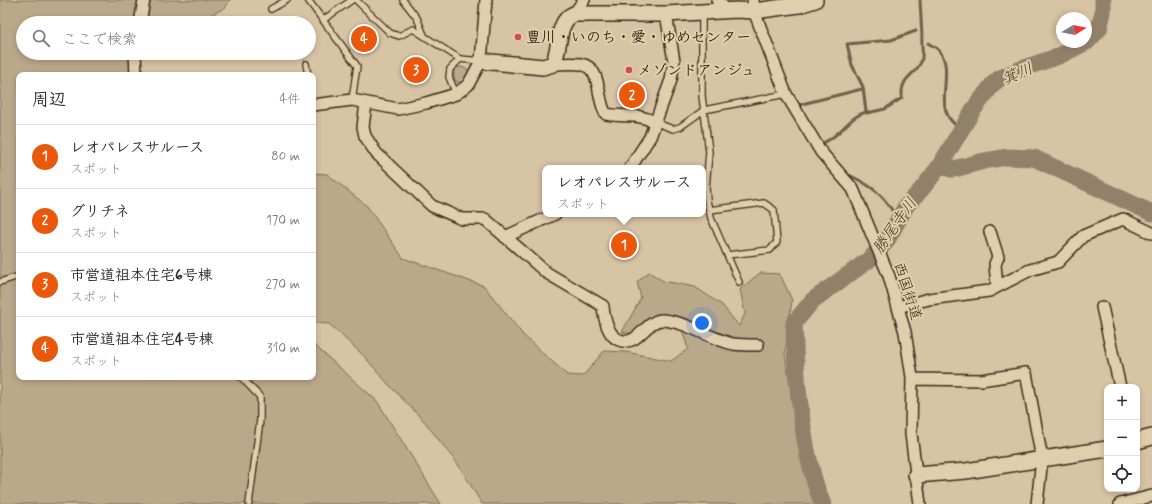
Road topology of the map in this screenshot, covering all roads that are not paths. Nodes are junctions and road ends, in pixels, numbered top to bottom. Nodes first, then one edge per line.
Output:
1 (144, 0) edge
2 (287, 0) edge
3 (308, 0) edge
4 (352, 0) edge
5 (356, 0) edge
6 (403, 0) edge
7 (486, 0) edge
8 (584, 0) edge
9 (815, 0) edge
10 (720, 5) edge
11 (754, 6) edge
12 (271, 9) dead end
13 (702, 12) junction
14 (574, 14) junction
15 (666, 14) junction
16 (141, 16) edge
17 (323, 20) junction
18 (424, 35) junction
19 (460, 59) junction
20 (135, 60) edge
21 (481, 61) junction
22 (306, 64) dead end
23 (553, 64) junction
24 (136, 72) edge
25 (307, 72) edge
26 (456, 94) junction
27 (786, 94) junction
28 (352, 100) junction
29 (316, 103) edge
30 (366, 103) junction
31 (704, 110) junction
32 (654, 122) junction
33 (632, 165) edge
34 (709, 210) junction
35 (548, 217) edge
36 (990, 232) dead end
37 (1152, 233) edge
38 (505, 237) junction
39 (727, 255) junction
40 (16, 277) edge
41 (0, 282) edge
42 (739, 282) dead end
43 (997, 287) junction
44 (898, 307) junction
45 (1102, 307) dead end
46 (758, 345) dead end
47 (244, 380) edge
48 (912, 380) junction
49 (1119, 384) edge
50 (1152, 436) edge
51 (1140, 440) edge
52 (1104, 449) edge
53 (1042, 459) junction
54 (916, 474) junction
55 (1152, 496) edge
56 (249, 504) edge
57 (920, 504) edge
58 (1037, 504) edge
59 (1120, 504) edge

1 - 16 street
2 - 12 lane
3 - 17 lane
4 - 17 lane
5 - 18 lane
6 - 18 lane
7 - 21 street
8 - 14 street
9 - 11 street
10 - 11 street
10 - 13 street
11 - 27 street, 西国街道
13 - 15 street
13 - 31 lane
14 - 15 street
14 - 23 street
15 - 32 street
17 - 28 lane
18 - 19 lane
19 - 21 lane
19 - 26 lane
20 - 24 street
21 - 23 street
21 - 26 street
22 - 25 lane
23 - 32 street
26 - 30 street
27 - 31 lane
27 - 44 street, 西国街道
28 - 29 street
28 - 30 street
30 - 38 street
31 - 32 lane
31 - 34 lane
32 - 33 street
34 - 39 lane
34 - 39 lane
35 - 38 street
36 - 43 street
37 - 43 street
38 - 46 street
39 - 42 lane
40 - 41 lane
43 - 44 street
44 - 48 street, 西国街道
45 - 49 street
47 - 56 lane
48 - 53 street
48 - 54 street, 西国街道
50 - 51 street
52 - 53 street
53 - 54 street
53 - 58 street
54 - 57 street, 西国街道
55 - 59 street

